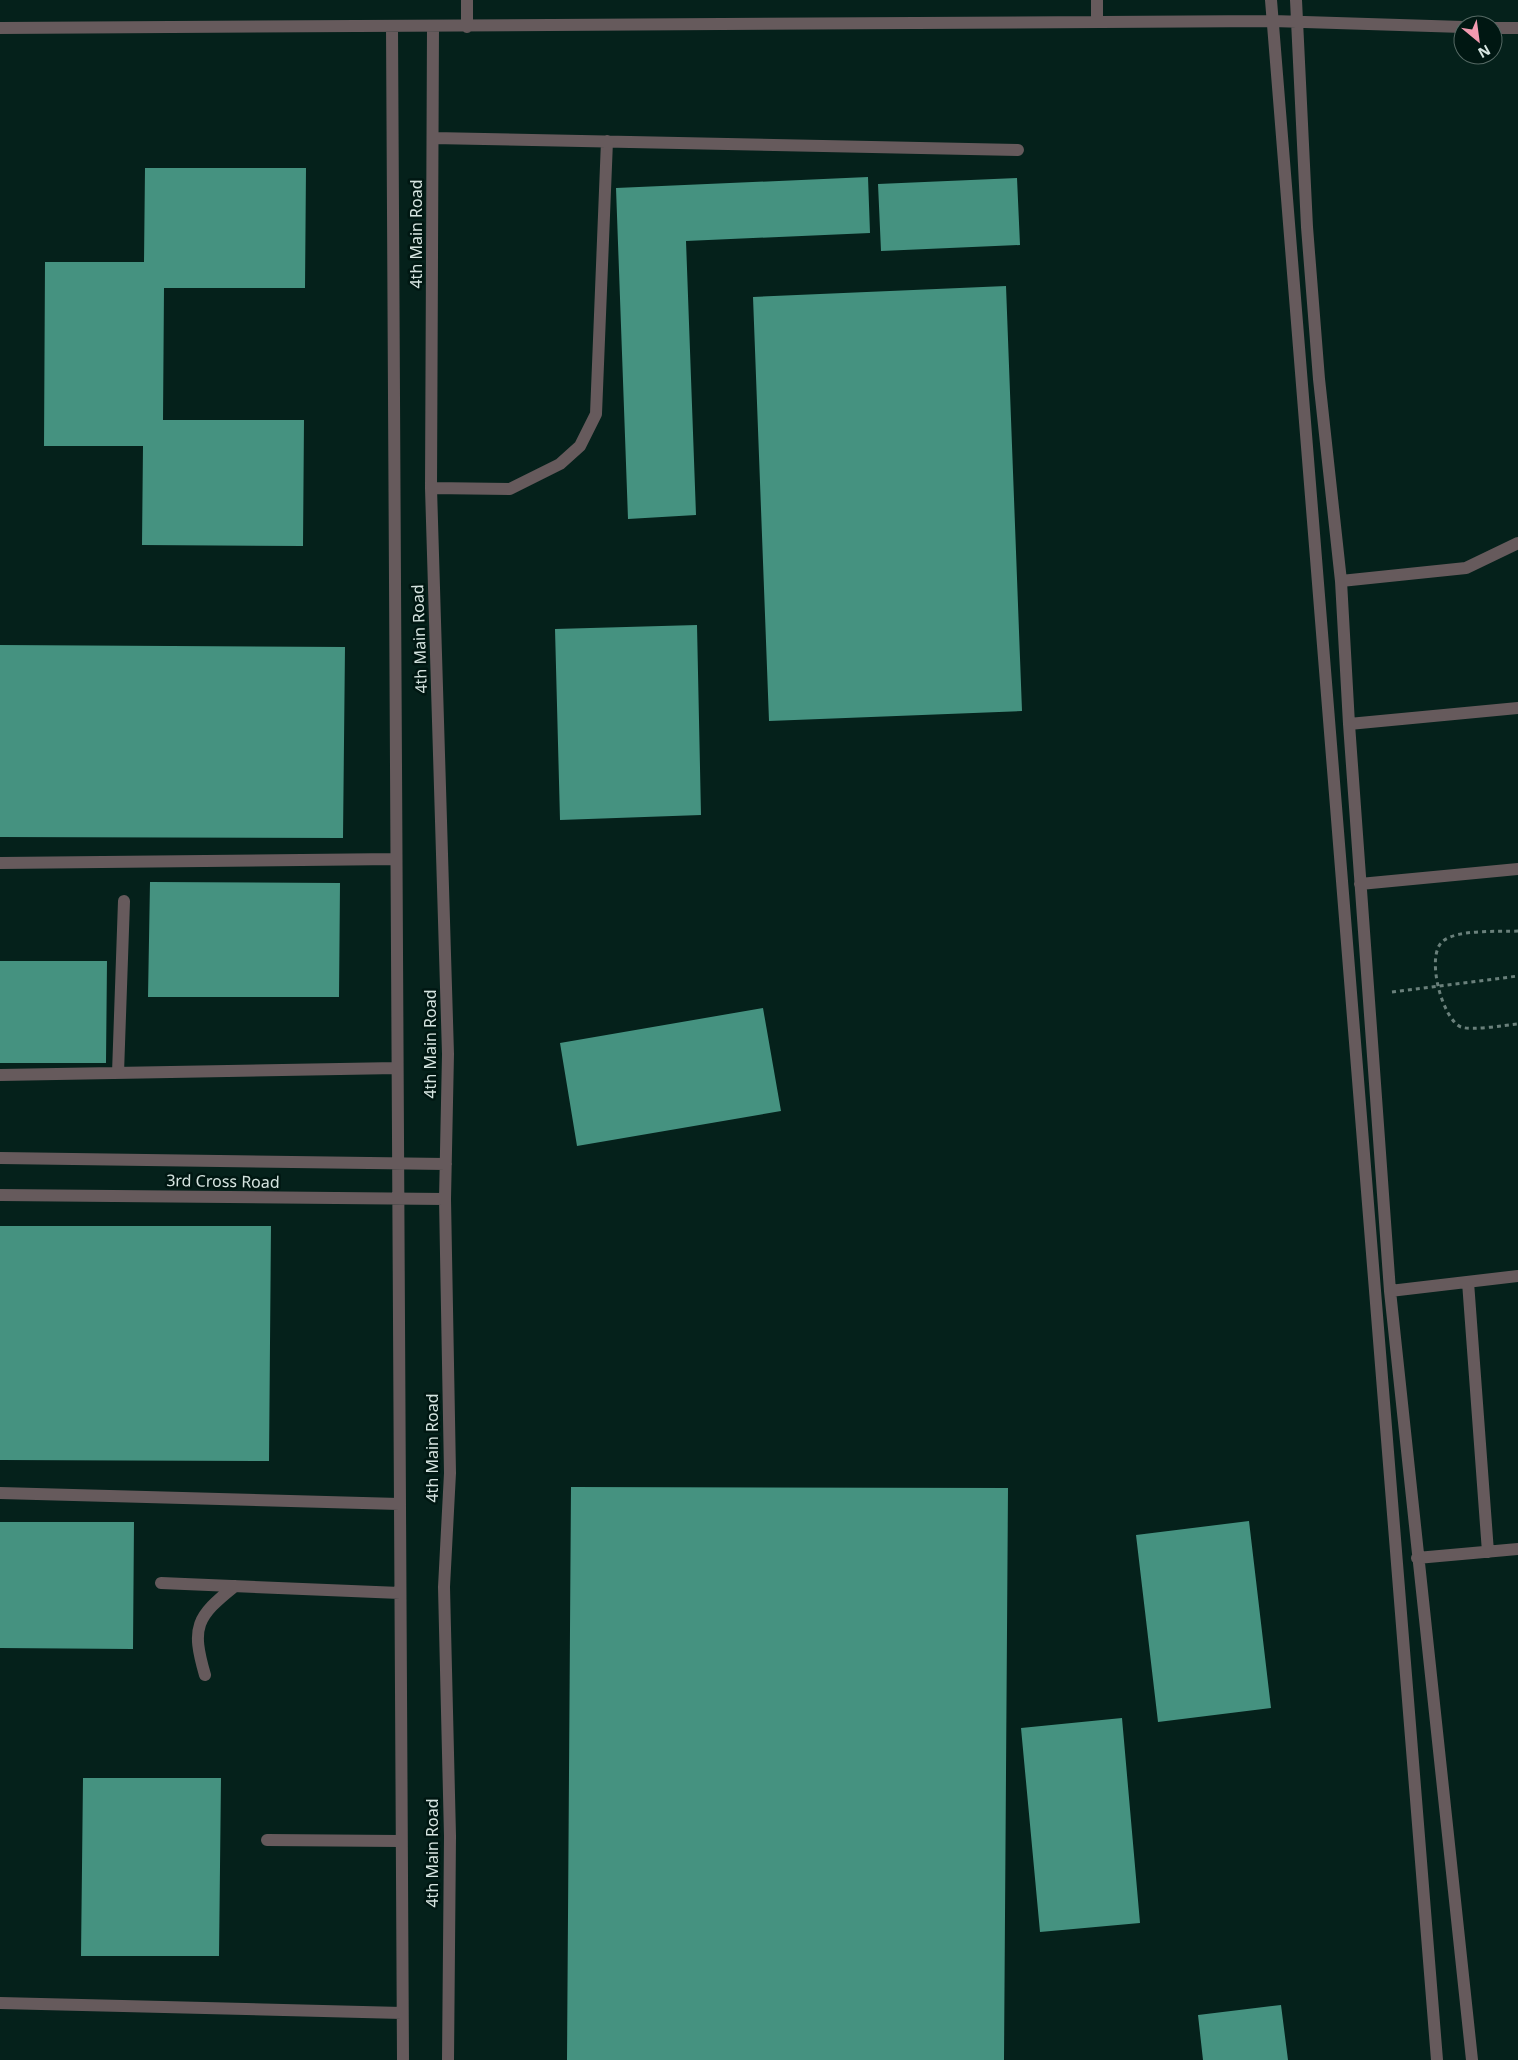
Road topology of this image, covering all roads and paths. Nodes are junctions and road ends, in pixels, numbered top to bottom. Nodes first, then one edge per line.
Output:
1 (467, 0) edge
2 (1097, 0) edge
3 (1271, 0) edge
4 (1296, 0) edge
5 (1273, 21) junction
6 (1097, 22) junction
7 (1298, 22) junction
8 (433, 27) junction
9 (467, 27) junction
10 (1453, 27) edge
11 (0, 28) edge
12 (392, 28) junction
13 (1503, 28) edge
14 (1518, 28) edge
15 (433, 138) junction
16 (607, 141) junction
17 (1018, 150) dead end
18 (431, 488) junction
19 (1518, 543) edge
20 (1341, 582) junction
21 (1518, 708) edge
22 (1349, 724) junction
23 (396, 859) junction
24 (0, 863) edge
25 (1518, 869) edge
26 (1360, 884) junction
27 (124, 901) dead end
28 (1518, 931) edge
29 (1518, 976) edge
30 (1439, 987) junction
31 (1370, 994) junction
32 (1518, 1024) edge
33 (397, 1068) junction
34 (118, 1073) junction
35 (0, 1075) edge
36 (0, 1158) edge
37 (397, 1164) junction
38 (446, 1164) junction
39 (0, 1195) edge
40 (397, 1199) junction
41 (445, 1199) junction
42 (1518, 1276) edge
43 (1468, 1282) junction
44 (1390, 1291) junction
45 (0, 1493) edge
46 (399, 1504) junction
47 (1518, 1549) edge
48 (1488, 1552) junction
49 (1417, 1558) junction
50 (161, 1583) dead end
51 (235, 1586) junction
52 (400, 1593) junction
53 (205, 1675) dead end
54 (268, 1840) dead end
55 (400, 1841) junction
56 (0, 2003) edge
57 (402, 2013) junction
58 (402, 2060) edge
59 (448, 2060) edge
60 (1437, 2060) edge
61 (1472, 2060) edge

1 - 9 street
2 - 6 street
3 - 5 street
4 - 7 street
5 - 6 street
5 - 7 street
5 - 60 street
6 - 9 street
7 - 10 street
7 - 20 street
8 - 9 street
8 - 12 street
8 - 15 street, 4th Main Road
11 - 12 street
12 - 23 street, 4th Main Road
13 - 14 street
15 - 16 street
15 - 18 street, 4th Main Road
16 - 17 street
16 - 18 street
18 - 38 street, 4th Main Road
19 - 20 street
20 - 22 street
21 - 22 street
22 - 26 street
23 - 24 street
23 - 33 street, 4th Main Road
25 - 26 street
26 - 31 street
27 - 34 street
28 - 30 path
29 - 30 path
30 - 31 path
30 - 32 path
31 - 44 street
33 - 34 street
33 - 37 street, 4th Main Road
34 - 35 street
36 - 37 street
37 - 38 street
37 - 40 street, 4th Main Road
38 - 41 street, 4th Main Road
39 - 40 street, 3rd Cross Road
40 - 41 street, 3rd Cross Road
40 - 46 street, 4th Main Road
41 - 59 street, 4th Main Road
42 - 43 street
43 - 44 street
43 - 48 street
44 - 49 street
45 - 46 street
46 - 52 street, 4th Main Road
47 - 48 street
48 - 49 street
49 - 61 street
50 - 51 street
51 - 52 street
51 - 53 street
52 - 55 street, 4th Main Road
54 - 55 street
55 - 57 street, 4th Main Road
56 - 57 street
57 - 58 street, 4th Main Road

